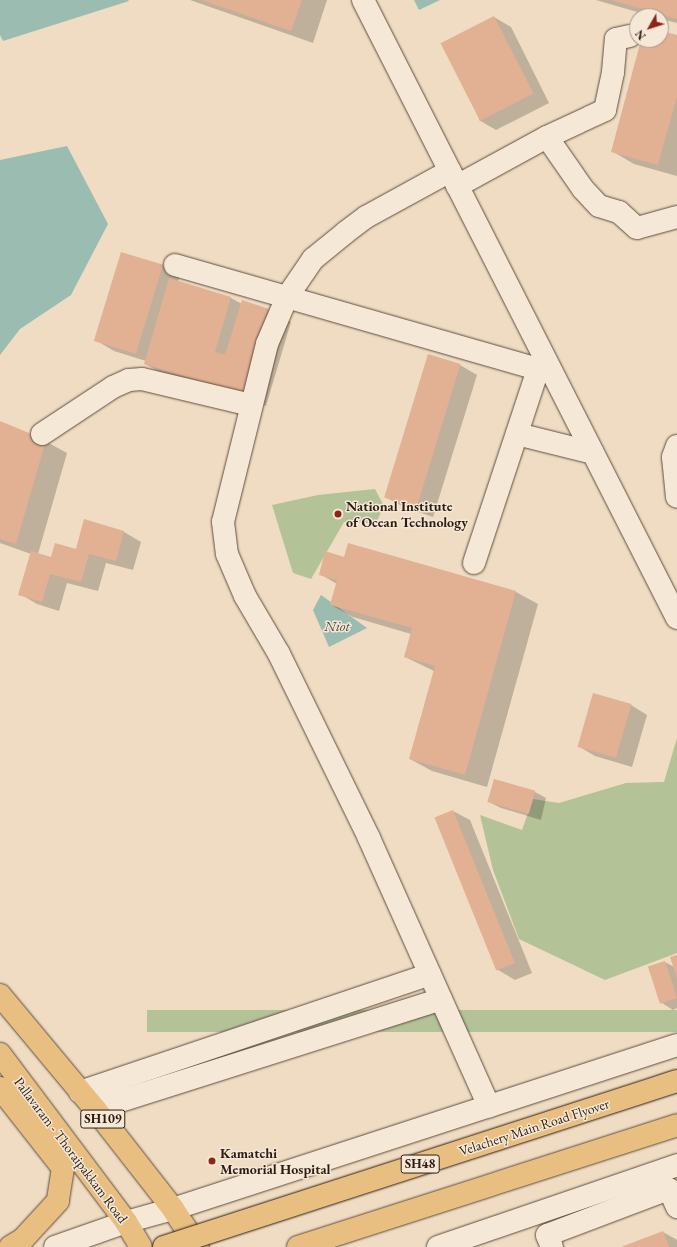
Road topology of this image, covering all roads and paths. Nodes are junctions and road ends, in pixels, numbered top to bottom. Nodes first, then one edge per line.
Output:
1 (363, 0) edge
2 (629, 36) edge
3 (547, 137) junction
4 (453, 178) junction
5 (677, 217) edge
6 (175, 265) dead end
7 (287, 297) junction
8 (545, 371) junction
9 (252, 405) junction
10 (42, 434) dead end
11 (517, 434) junction
12 (677, 446) edge
13 (593, 453) junction
14 (677, 497) edge
15 (474, 563) dead end
16 (677, 618) edge
17 (430, 974) junction
18 (0, 995) edge
19 (441, 999) junction
20 (677, 1045) edge
21 (0, 1054) edge
22 (677, 1081) edge
23 (0, 1088) edge
24 (80, 1092) junction
25 (489, 1106) junction
26 (95, 1109) junction
27 (677, 1126) edge
28 (677, 1164) edge
29 (631, 1180) junction
30 (636, 1201) junction
31 (555, 1206) junction
32 (677, 1207) edge
33 (172, 1209) junction
34 (126, 1222) junction
35 (557, 1238) edge
36 (10, 1247) edge
37 (55, 1247) edge
38 (141, 1247) edge
39 (164, 1247) edge
40 (198, 1247) edge
41 (298, 1247) edge
42 (438, 1247) edge

1 - 4 street
2 - 3 street
3 - 4 street
3 - 5 street
4 - 7 street
4 - 8 street
6 - 7 street
7 - 8 street
7 - 9 street
8 - 11 street
8 - 13 street
9 - 10 street
9 - 17 street
11 - 13 street
11 - 15 street
12 - 14 street
13 - 16 street
17 - 19 street
17 - 24 street
18 - 24 main road, SH109
19 - 25 street
19 - 26 street
20 - 25 street
21 - 34 main road, Pallavaram - Thoraipakkam Road / SH109
22 - 39 main road, Velachery Main Road Flyover / SH48, bridge
23 - 36 main road
24 - 26 main road, SH109
25 - 33 street
26 - 33 main road, SH109
27 - 41 main road
28 - 29 street
29 - 30 street
29 - 31 street
30 - 32 street
30 - 35 street
31 - 35 street
31 - 42 street
33 - 34 street
33 - 40 main road, SH109
34 - 37 street
34 - 38 main road, Pallavaram - Thoraipakkam Road / SH109

